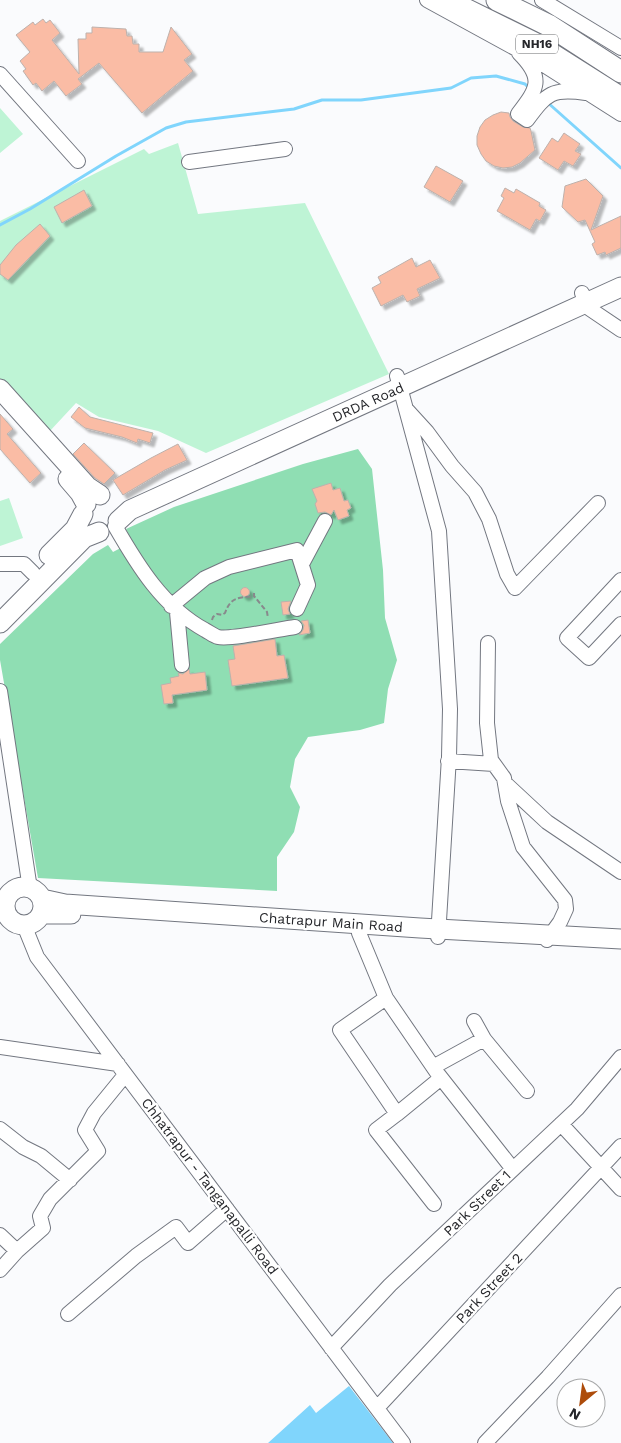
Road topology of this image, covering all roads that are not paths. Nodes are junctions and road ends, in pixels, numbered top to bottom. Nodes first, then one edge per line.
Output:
1 (427, 0) edge
2 (448, 0) edge
3 (497, 0) edge
4 (542, 0) edge
5 (513, 47) junction
6 (621, 48) edge
7 (621, 72) edge
8 (0, 74) edge
9 (590, 94) junction
10 (621, 98) edge
11 (621, 114) edge
12 (285, 149) dead end
13 (78, 161) dead end
14 (189, 162) dead end
15 (621, 276) edge
16 (621, 287) edge
17 (584, 298) junction
18 (621, 330) edge
19 (398, 382) junction
20 (0, 389) edge
21 (0, 402) edge
22 (404, 406) junction
23 (598, 503) dead end
24 (102, 514) junction
25 (325, 521) dead end
26 (0, 564) edge
27 (302, 564) junction
28 (33, 572) junction
29 (621, 580) edge
30 (0, 607) edge
31 (174, 609) junction
32 (297, 609) dead end
33 (0, 623) edge
34 (621, 624) edge
35 (295, 627) dead end
36 (488, 644) dead end
37 (182, 665) dead end
38 (0, 691) edge
39 (0, 737) edge
40 (448, 762) junction
41 (494, 764) junction
42 (505, 783) junction
43 (621, 872) edge
44 (34, 897) junction
45 (3, 908) edge
46 (24, 925) junction
47 (358, 928) junction
48 (438, 934) junction
49 (621, 939) edge
50 (547, 940) junction
51 (621, 948) edge
52 (386, 998) junction
53 (474, 1021) dead end
54 (484, 1039) junction
55 (0, 1047) edge
56 (621, 1057) edge
57 (121, 1069) junction
58 (437, 1073) junction
59 (527, 1091) dead end
60 (397, 1114) junction
61 (561, 1124) junction
62 (0, 1129) edge
63 (621, 1146) edge
64 (512, 1168) junction
65 (601, 1168) junction
66 (70, 1180) junction
67 (621, 1189) edge
68 (434, 1204) dead end
69 (227, 1209) junction
70 (0, 1235) edge
71 (17, 1251) junction
72 (0, 1270) edge
73 (621, 1295) edge
74 (68, 1314) dead end
75 (331, 1348) junction
76 (377, 1408) junction
77 (403, 1443) edge
78 (485, 1443) edge

1 - 5 street
2 - 10 highway, NH16
3 - 7 highway, NH16
4 - 6 street
5 - 9 street
5 - 9 street
8 - 13 street
9 - 11 street
12 - 14 street
15 - 17 main road, DRDA Road
16 - 17 main road, DRDA Road
17 - 18 street
17 - 19 main road, DRDA Road
19 - 22 street
19 - 24 main road, DRDA Road
20 - 24 main road
21 - 24 main road
22 - 23 street
22 - 40 street
24 - 28 main road
24 - 31 street
24 - 33 main road, DRDA Road
25 - 27 street
26 - 28 street
27 - 31 street
27 - 32 street
28 - 30 main road
29 - 34 street
31 - 35 street
31 - 37 street
36 - 41 street
38 - 44 street
39 - 44 street
40 - 41 street
40 - 48 street
41 - 42 street
42 - 43 street
42 - 50 street
44 - 45 main road
44 - 46 main road
44 - 47 main road, Chatrapur Main Road
45 - 46 main road
46 - 57 street, Chhatrapur - Tanganapalli Road
47 - 48 main road, Chatrapur Main Road
47 - 52 street
48 - 50 main road, Chatrapur Main Road
49 - 50 main road, Chatrapur Main Road
50 - 51 main road, Chatrapur Main Road
52 - 58 street
52 - 60 street
53 - 54 street
54 - 58 street
54 - 59 street
55 - 57 street
56 - 61 street, Park Street 1
57 - 66 street
57 - 69 street, Chhatrapur - Tanganapalli Road
58 - 60 street
58 - 64 street
60 - 68 street
61 - 64 street, Park Street 1
61 - 65 street
62 - 66 street
63 - 65 street, Park Street 2
64 - 75 street, Park Street 1
65 - 67 street
65 - 76 street, Park Street 2
66 - 71 street
69 - 74 street
69 - 75 street, Chhatrapur - Tanganapalli Road
70 - 71 street
71 - 72 street
73 - 78 street
75 - 76 street, Chhatrapur - Tanganapalli Road
76 - 77 street, Chhatrapur - Tanganapalli Road

